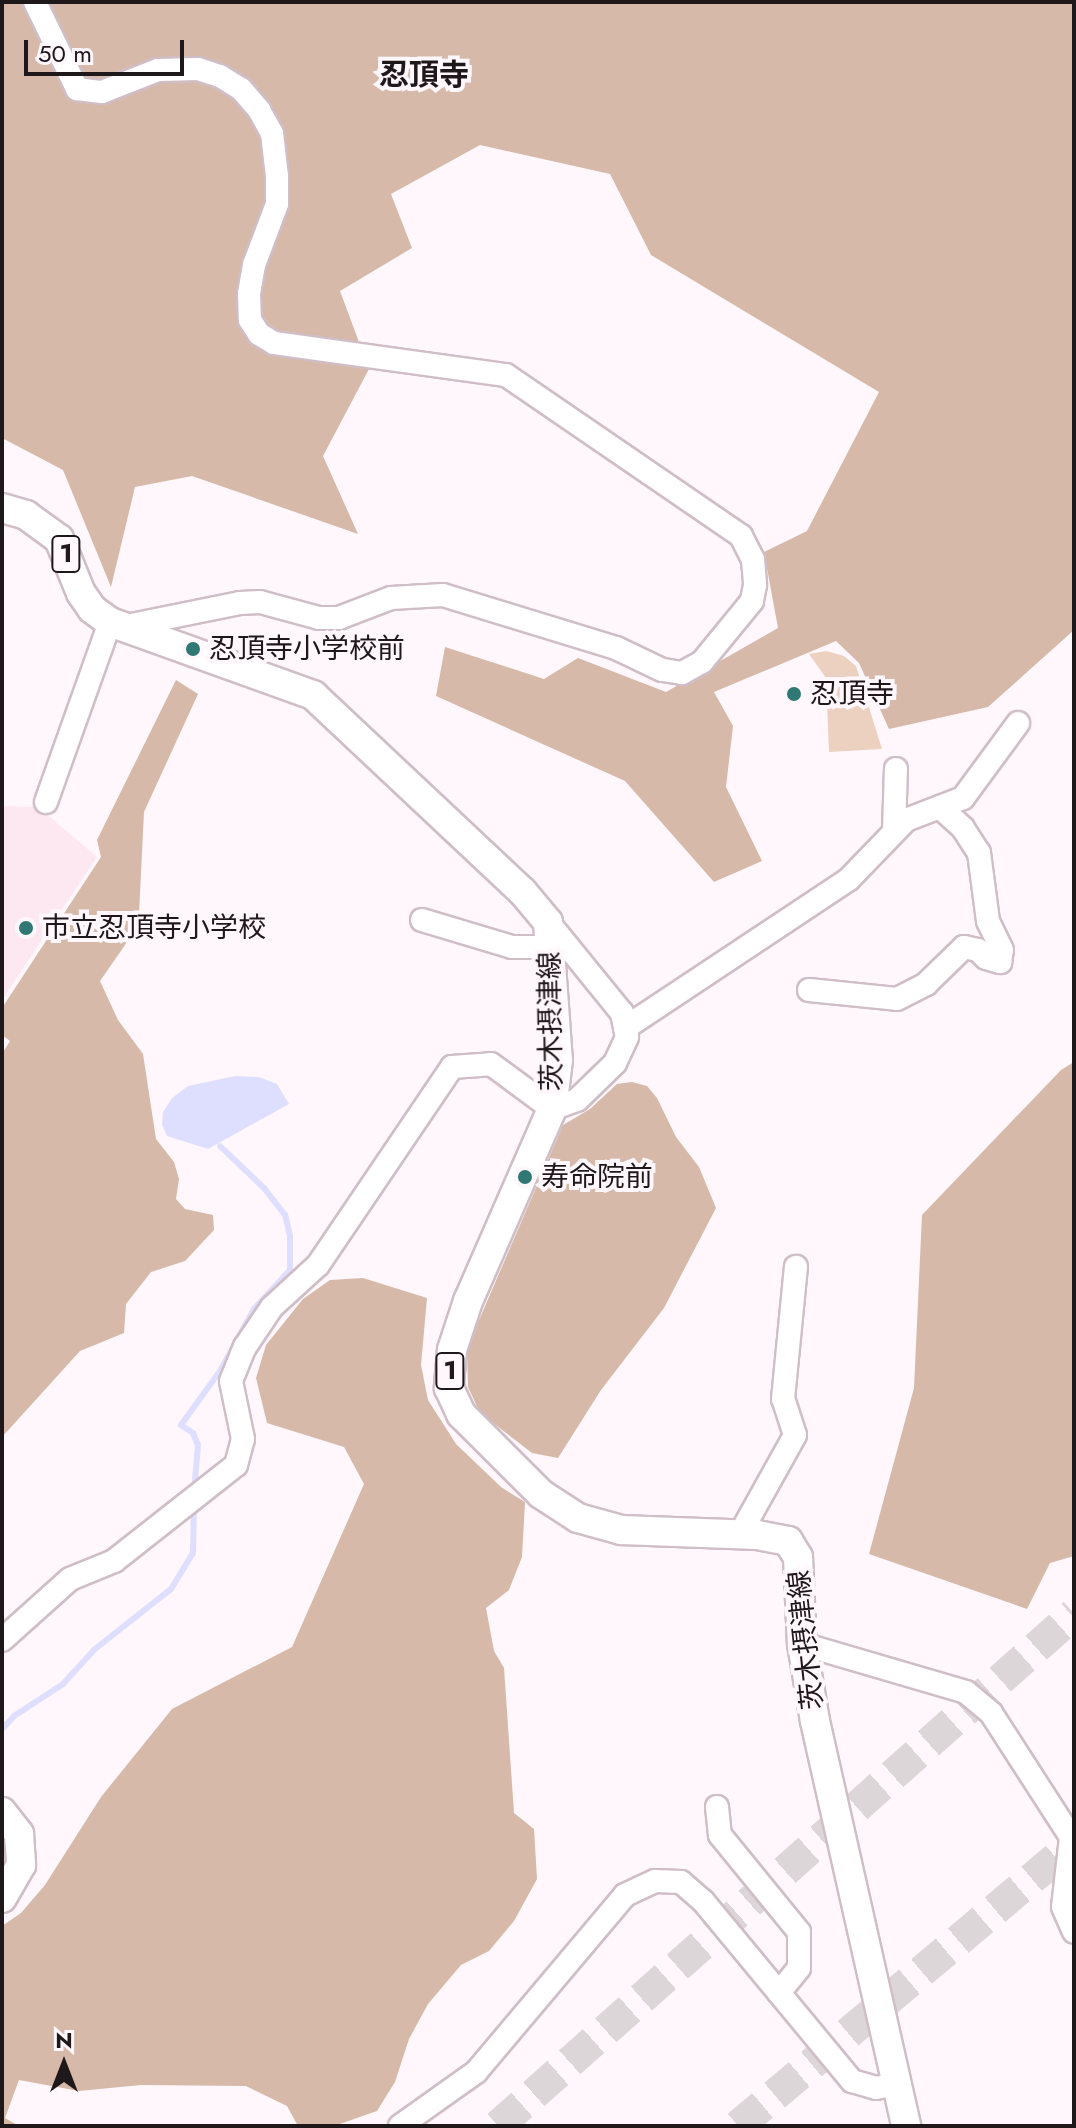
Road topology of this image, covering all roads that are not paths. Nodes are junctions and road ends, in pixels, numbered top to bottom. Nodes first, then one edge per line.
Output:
1 (35, 2) edge
2 (2, 508) edge
3 (118, 624) junction
4 (1018, 723) dead end
5 (896, 769) dead end
6 (46, 802) dead end
7 (940, 807) junction
8 (894, 831) junction
9 (422, 920) dead end
10 (549, 934) junction
11 (809, 990) dead end
12 (625, 1028) junction
13 (552, 1109) junction
14 (796, 1267) dead end
15 (740, 1534) junction
16 (2, 1640) edge
17 (802, 1644) junction
18 (717, 1807) dead end
19 (2, 1812) edge
20 (2, 1898) edge
21 (1074, 1932) edge
22 (779, 1993) junction
23 (896, 2084) junction
24 (400, 2126) edge
25 (906, 2126) edge

1 - 3 street
2 - 3 main road, 茨木摂津線 / 1
3 - 6 street
3 - 10 main road, 茨木摂津線 / 1
4 - 7 street
5 - 8 street
7 - 8 street
7 - 11 street
8 - 12 street
9 - 10 street
10 - 12 street
10 - 13 main road, 茨木摂津線 / 1
12 - 13 street
13 - 15 main road, 茨木摂津線 / 1
13 - 16 street
14 - 15 street
15 - 17 main road, 茨木摂津線 / 1
17 - 21 street
17 - 23 main road, 茨木摂津線 / 1
18 - 22 street
19 - 20 main road
22 - 23 street
22 - 24 street
23 - 25 main road, 茨木摂津線 / 1

